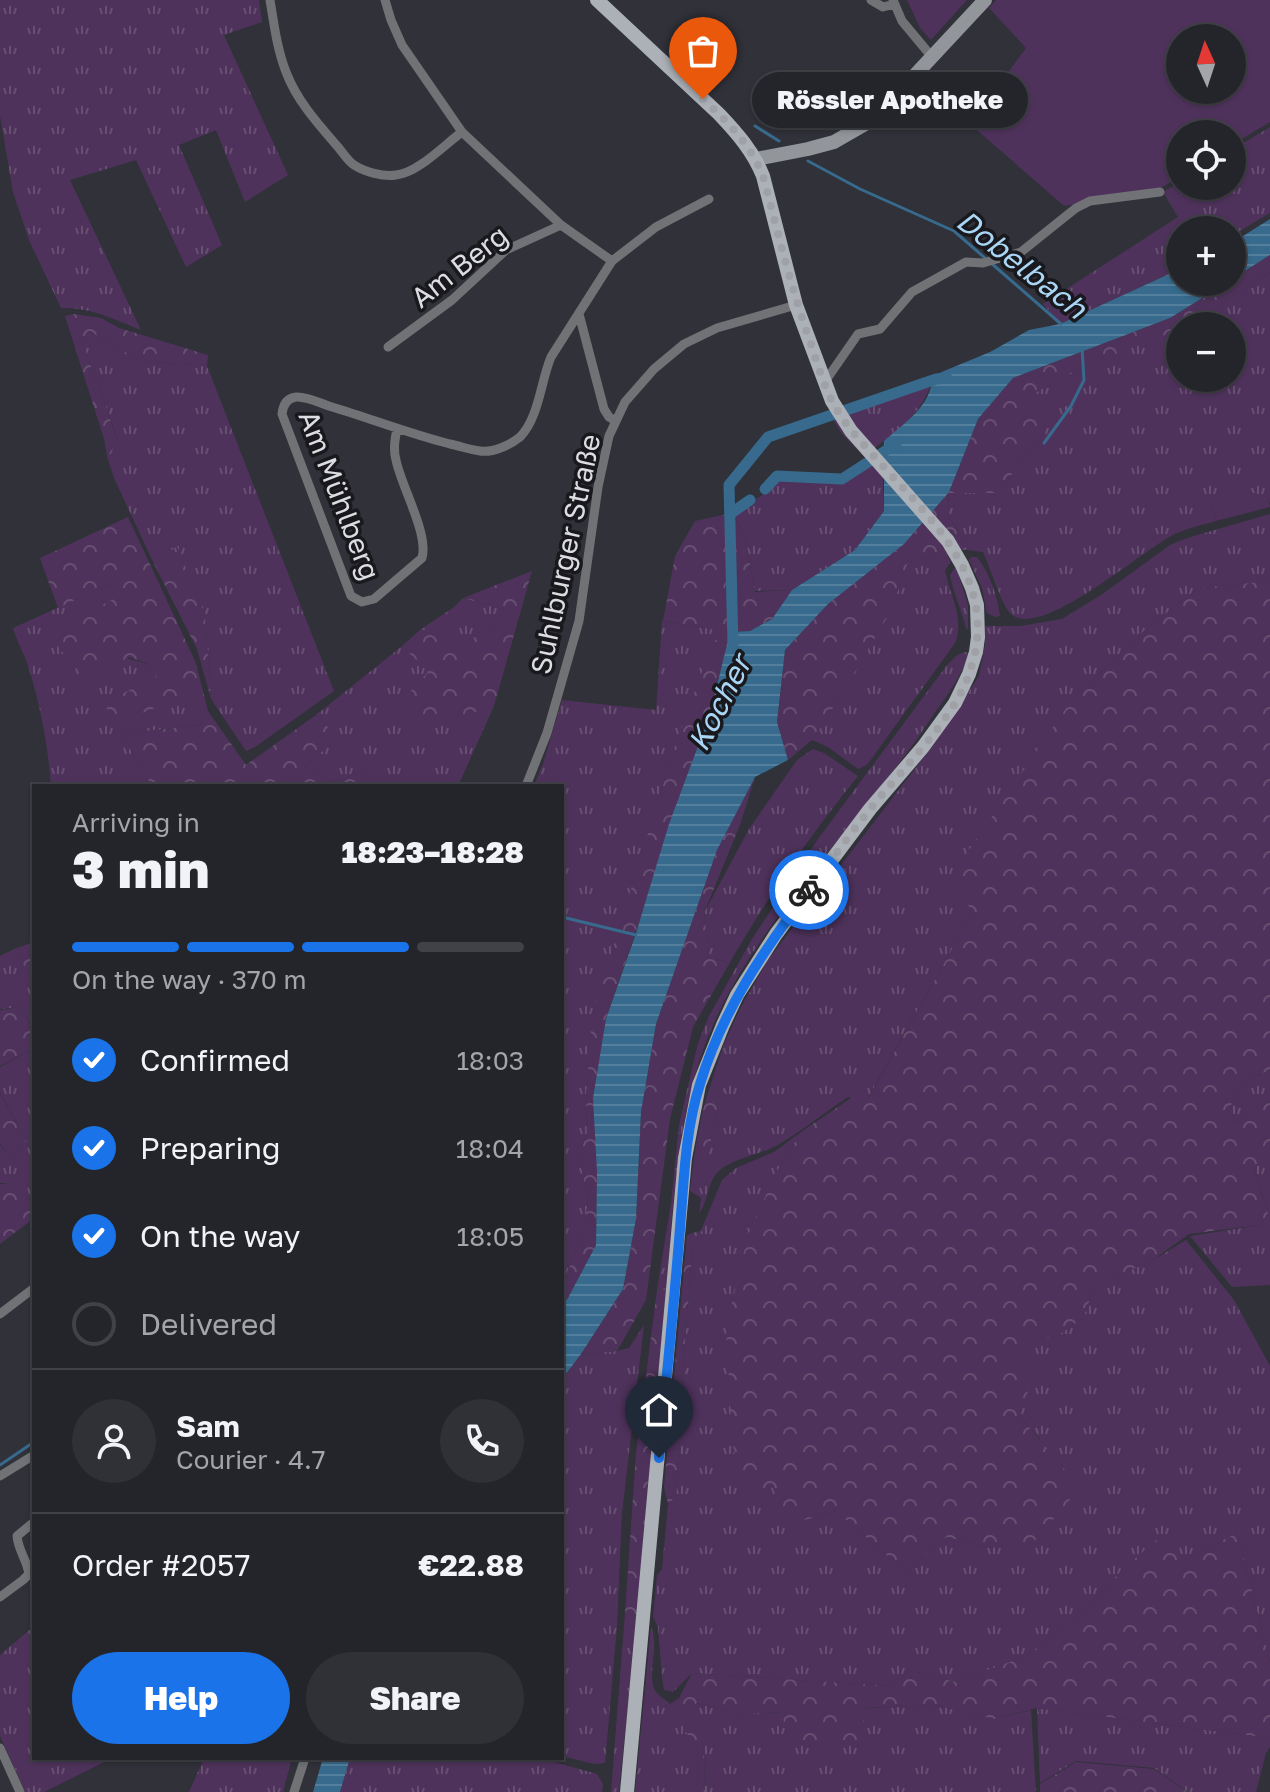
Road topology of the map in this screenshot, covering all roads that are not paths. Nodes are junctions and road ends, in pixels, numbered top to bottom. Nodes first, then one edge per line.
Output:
1 (270, 0) edge
2 (385, 0) edge
3 (597, 0) edge
4 (871, 0) edge
5 (985, 0) edge
6 (894, 2) edge
7 (932, 57) junction
8 (462, 132) junction
9 (756, 159) junction
10 (1160, 192) dead end
11 (709, 199) dead end
12 (561, 225) junction
13 (612, 261) junction
14 (796, 305) junction
15 (579, 314) junction
16 (388, 347) dead end
17 (824, 383) junction
18 (616, 421) junction
19 (397, 429) junction
20 (527, 784) edge
21 (32, 1290) edge
22 (0, 1314) edge
23 (32, 1456) edge
24 (0, 1476) edge
25 (32, 1524) edge
26 (0, 1597) edge
27 (1, 1750) edge
28 (304, 1760) edge
29 (20, 1792) edge
30 (294, 1792) edge
31 (627, 1792) edge

1 - 8 street
2 - 8 street
3 - 9 main road
4 - 6 street
5 - 7 main road
6 - 7 street
7 - 9 main road
8 - 12 street
9 - 14 main road
10 - 17 street
11 - 13 street
12 - 13 street
12 - 16 street, Am Berg
13 - 15 street
14 - 17 main road
14 - 18 street, Suhlburger Straße
15 - 18 street, Suhlburger Straße
15 - 19 street
17 - 31 main road
18 - 20 street, Suhlburger Straße
19 - 19 street, Am Mühlberg
21 - 22 street
23 - 24 street
25 - 26 street
27 - 29 street
28 - 30 street

